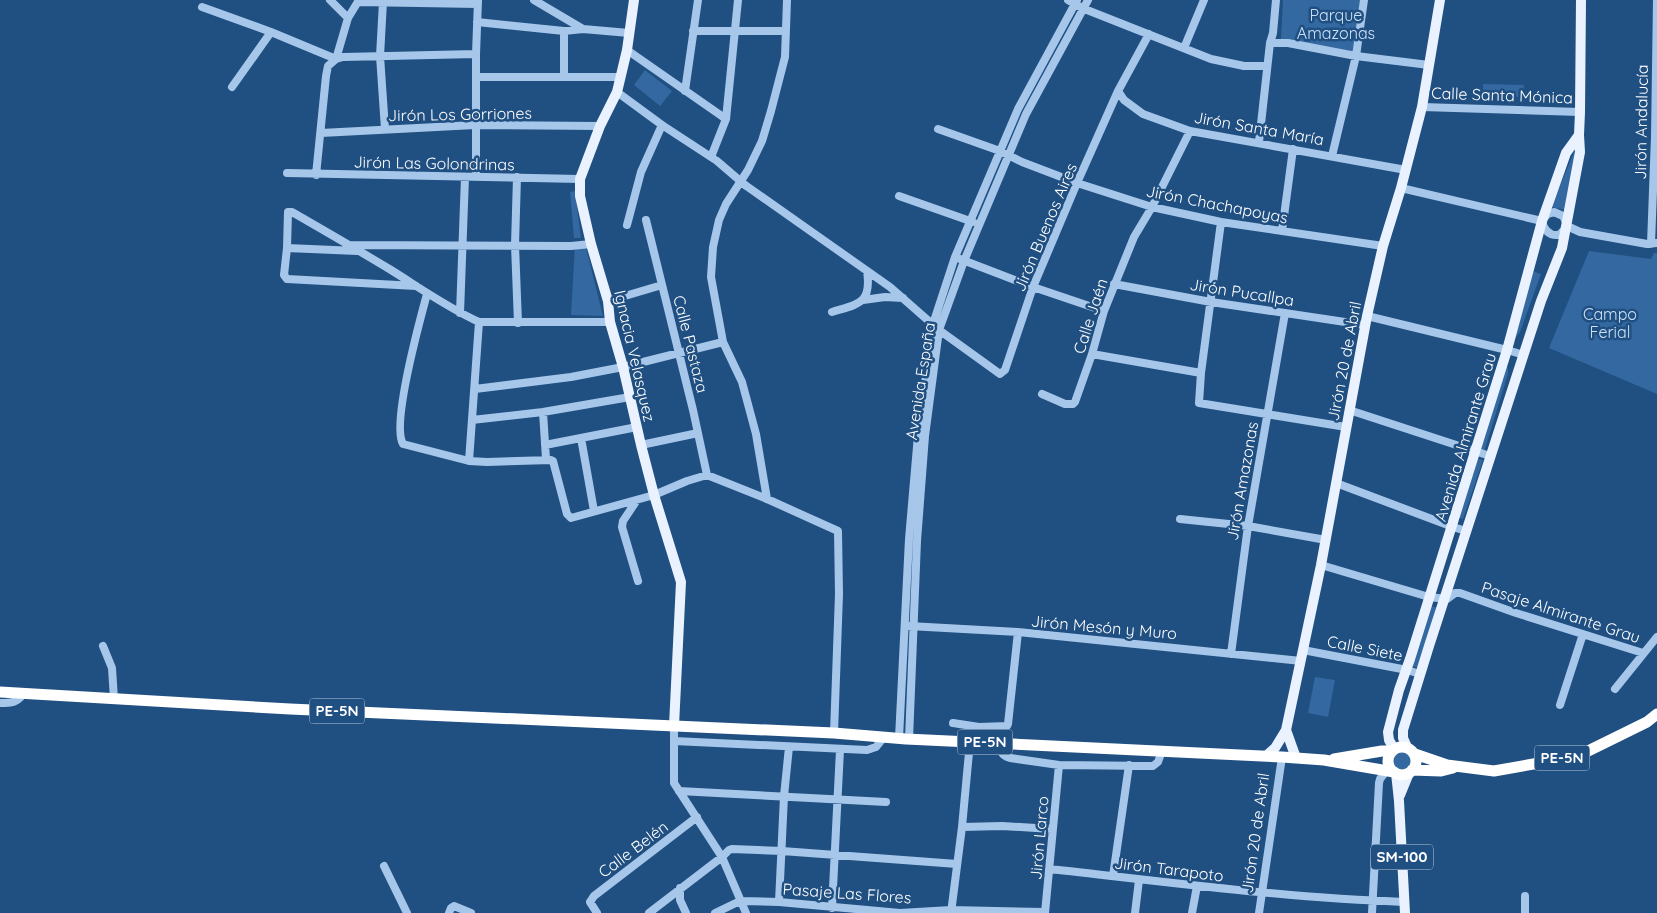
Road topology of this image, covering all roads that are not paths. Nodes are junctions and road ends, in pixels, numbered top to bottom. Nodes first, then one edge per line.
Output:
1 (330, 0) edge
2 (534, 0) edge
3 (634, 0) edge
4 (698, 0) edge
5 (738, 0) edge
6 (787, 0) edge
7 (1088, 0) edge
8 (1204, 0) edge
9 (1276, 0) edge
10 (1364, 0) edge
11 (1440, 0) edge
12 (1580, 0) edge
13 (1657, 0) edge
14 (358, 1) edge
15 (1073, 1) edge
16 (383, 2) junction
17 (478, 2) edge
18 (202, 7) dead end
19 (1082, 8) junction
20 (348, 18) junction
21 (477, 22) junction
22 (583, 29) junction
23 (736, 30) junction
24 (564, 31) junction
25 (693, 31) junction
26 (786, 31) junction
27 (271, 32) junction
28 (629, 33) junction
29 (1149, 34) junction
30 (1270, 43) junction
31 (1184, 48) junction
32 (626, 50) junction
33 (476, 54) junction
34 (380, 56) junction
35 (1356, 56) junction
36 (336, 59) junction
37 (1428, 65) junction
38 (1267, 66) junction
39 (476, 77) junction
40 (564, 77) junction
41 (620, 77) junction
42 (232, 87) dead end
43 (685, 91) junction
44 (1118, 91) junction
45 (617, 92) junction
46 (1422, 107) junction
47 (1580, 112) junction
48 (726, 119) junction
49 (662, 125) junction
50 (475, 126) junction
51 (600, 126) junction
52 (385, 129) junction
53 (938, 129) dead end
54 (1190, 131) junction
55 (321, 133) junction
56 (1579, 134) junction
57 (1259, 142) junction
58 (1293, 149) junction
59 (1000, 151) junction
60 (1008, 155) junction
61 (1332, 156) junction
62 (714, 159) junction
63 (1406, 170) junction
64 (287, 173) dead end
65 (316, 175) junction
66 (476, 176) junction
67 (465, 177) junction
68 (517, 177) junction
69 (580, 178) junction
70 (1077, 182) junction
71 (1401, 188) junction
72 (899, 196) dead end
73 (1152, 208) junction
74 (646, 220) dead end
75 (970, 221) junction
76 (1542, 221) junction
77 (1221, 222) junction
78 (627, 225) dead end
79 (979, 226) junction
80 (1567, 226) junction
81 (1282, 231) junction
82 (1654, 243) edge
83 (591, 244) junction
84 (350, 245) junction
85 (462, 245) junction
86 (515, 245) junction
87 (1382, 246) junction
88 (287, 248) junction
89 (359, 251) junction
90 (955, 257) junction
91 (964, 260) junction
92 (867, 271) junction
93 (1114, 284) junction
94 (662, 285) junction
95 (416, 286) junction
96 (1033, 287) junction
97 (427, 294) junction
98 (903, 298) junction
99 (863, 300) junction
100 (608, 301) junction
101 (1211, 302) junction
102 (1104, 311) junction
103 (832, 312) dead end
104 (460, 313) junction
105 (1285, 313) junction
106 (1366, 321) junction
107 (479, 322) junction
108 (610, 322) junction
109 (518, 323) junction
110 (936, 327) junction
111 (723, 342) junction
112 (1507, 350) junction
113 (679, 353) junction
114 (1092, 354) junction
115 (1524, 356) junction
116 (623, 367) junction
117 (1201, 373) junction
118 (475, 389) junction
119 (1042, 394) dead end
120 (630, 398) junction
121 (1349, 410) junction
122 (543, 412) junction
123 (1267, 414) junction
124 (472, 420) junction
125 (636, 427) junction
126 (1346, 427) junction
127 (698, 433) junction
128 (581, 438) junction
129 (546, 445) junction
130 (640, 445) junction
131 (1475, 452) junction
132 (1490, 456) junction
133 (546, 459) junction
134 (469, 461) junction
135 (707, 475) junction
136 (1336, 482) junction
137 (654, 494) junction
138 (767, 499) junction
139 (637, 500) junction
140 (594, 511) junction
141 (1180, 519) dead end
142 (1248, 526) junction
143 (1453, 527) junction
144 (1466, 531) junction
145 (1326, 540) junction
146 (1321, 565) junction
147 (638, 581) dead end
148 (1429, 597) junction
149 (1445, 599) junction
150 (905, 626) junction
151 (914, 626) junction
152 (1018, 632) junction
153 (1583, 634) junction
154 (1657, 637) edge
155 (103, 646) dead end
156 (1303, 650) junction
157 (1643, 653) junction
158 (1231, 654) junction
159 (1301, 661) junction
160 (1407, 670) junction
161 (1420, 674) junction
162 (1614, 688) dead end
163 (0, 692) edge
164 (24, 694) junction
165 (114, 699) junction
166 (0, 703) edge
167 (1560, 705) dead end
168 (1657, 714) edge
169 (953, 723) dead end
170 (674, 726) junction
171 (979, 726) junction
172 (1286, 730) junction
173 (834, 733) junction
174 (884, 737) junction
175 (904, 738) junction
176 (674, 742) junction
177 (974, 742) junction
178 (1001, 743) junction
179 (789, 747) junction
180 (840, 750) junction
181 (1393, 750) junction
182 (1162, 751) junction
183 (1411, 751) junction
184 (1266, 756) junction
185 (1282, 757) junction
186 (1296, 758) junction
187 (1324, 760) junction
188 (1059, 765) junction
189 (1129, 765) junction
190 (1458, 766) junction
191 (1411, 771) junction
192 (1392, 772) junction
193 (679, 791) junction
194 (784, 796) junction
195 (838, 801) junction
196 (1399, 801) junction
197 (886, 802) dead end
198 (697, 817) junction
199 (962, 827) junction
200 (1052, 829) junction
201 (782, 851) junction
202 (835, 855) junction
203 (722, 857) junction
204 (956, 864) junction
205 (384, 866) dead end
206 (1050, 869) junction
207 (1113, 876) junction
208 (1139, 880) junction
209 (1196, 886) junction
210 (680, 888) junction
211 (1262, 893) junction
212 (1525, 896) dead end
213 (1373, 901) junction
214 (740, 902) junction
215 (780, 902) junction
216 (1405, 902) junction
217 (832, 908) junction
218 (951, 912) edge
219 (407, 913) edge
220 (449, 913) edge
221 (471, 913) edge
222 (597, 913) edge
223 (649, 913) edge
224 (686, 913) edge
225 (715, 913) edge
226 (746, 913) edge
227 (1046, 913) edge
228 (1135, 913) edge
229 (1192, 913) edge
230 (1259, 913) edge
231 (1372, 913) edge
232 (1405, 913) edge
233 (1525, 913) edge

1 - 20 street
2 - 22 street
3 - 28 main road, Ignacia Velasquez
4 - 25 street
5 - 23 street
6 - 26 street
7 - 19 street, Avenida España
8 - 31 street
9 - 30 street
10 - 35 street
11 - 37 main road, Jirón 20 de Abril
12 - 47 main road, Avenida Almirante Grau
13 - 82 street, Jirón Andalucía
14 - 16 street
14 - 20 street
15 - 19 street
15 - 59 street, Avenida España
16 - 17 street
16 - 34 street
17 - 21 street
18 - 27 street
19 - 29 street
19 - 60 street, Avenida España
20 - 36 street
21 - 24 street
21 - 33 street
22 - 24 street
22 - 28 street
23 - 25 street
23 - 26 street
23 - 48 street
24 - 40 street
25 - 43 street
26 - 111 street
27 - 36 street
27 - 42 street
28 - 32 main road, Ignacia Velasquez
29 - 31 street
29 - 44 street, Jirón Buenos Aires
30 - 35 street
30 - 38 street
31 - 38 street
32 - 41 main road, Ignacia Velasquez
32 - 43 street
33 - 34 street
33 - 39 street
34 - 36 street
34 - 52 street
35 - 37 street
35 - 61 street
36 - 55 street
37 - 46 main road, Jirón 20 de Abril
38 - 57 street
39 - 40 street
39 - 50 street
40 - 41 street
41 - 45 main road, Ignacia Velasquez
43 - 48 street
44 - 54 street, Jirón Santa María
44 - 70 street, Jirón Buenos Aires
45 - 49 street
45 - 51 main road, Ignacia Velasquez
46 - 47 street, Calle Santa Mónica
46 - 63 main road, Jirón 20 de Abril
47 - 56 main road, Avenida Almirante Grau
48 - 62 street
49 - 62 street
49 - 78 street
50 - 51 street, Jirón Los Gorriones
50 - 52 street, Jirón Los Gorriones
50 - 66 street
51 - 69 main road, Ignacia Velasquez
52 - 55 street, Jirón Los Gorriones
53 - 59 street, Jirón Chachapoyas
54 - 57 street, Jirón Santa María
54 - 73 street, Calle Jaén
55 - 65 street
56 - 76 main road, Avenida Almirante Grau
56 - 80 main road, Avenida Almirante Grau
57 - 58 street, Jirón Santa María
58 - 61 street, Jirón Santa María
58 - 81 street
59 - 60 street, Jirón Chachapoyas
59 - 75 street, Avenida España
60 - 70 street, Jirón Chachapoyas
60 - 79 street, Avenida España
61 - 63 street, Jirón Santa María
62 - 92 street, bridge
63 - 71 main road, Jirón 20 de Abril
64 - 65 street, Jirón Las Golondrinas
65 - 67 street, Jirón Las Golondrinas
66 - 67 street, Jirón Las Golondrinas
66 - 68 street, Jirón Las Golondrinas
67 - 85 street
68 - 69 street, Jirón Las Golondrinas
68 - 86 street
69 - 83 main road, Ignacia Velasquez
70 - 73 street, Jirón Chachapoyas
70 - 96 street, Jirón Buenos Aires
71 - 76 street
71 - 87 main road, Jirón 20 de Abril
72 - 75 street
73 - 77 street, Jirón Chachapoyas
73 - 93 street, Calle Jaén
74 - 94 street, Calle Pastaza
75 - 79 street
75 - 90 street, Avenida España
76 - 80 street
76 - 80 street
76 - 112 main road, Avenida Almirante Grau
77 - 81 street, Jirón Chachapoyas
77 - 101 street
79 - 91 street, Avenida España
80 - 82 street
80 - 115 main road, Avenida Almirante Grau
81 - 87 street, Jirón Chachapoyas
83 - 86 street
83 - 100 main road, Ignacia Velasquez
84 - 85 street
84 - 88 street
84 - 89 street
85 - 86 street
85 - 104 street
86 - 109 street
87 - 106 main road, Jirón 20 de Abril
88 - 89 street
88 - 95 street
89 - 95 street
90 - 91 street
90 - 110 street, Avenida España
91 - 96 street
91 - 110 street, Avenida España
92 - 98 street
92 - 99 street
93 - 101 street, Jirón Pucallpa
93 - 102 street, Calle Jaén
94 - 100 street
94 - 113 street, Calle Pastaza
95 - 97 street
96 - 102 street
96 - 110 street, Jirón Buenos Aires
97 - 104 street
97 - 134 street
98 - 99 street
98 - 110 street
99 - 103 street
100 - 108 main road, Ignacia Velasquez
101 - 105 street, Jirón Pucallpa
101 - 117 street
102 - 114 street, Calle Jaén
104 - 107 street
105 - 106 street, Jirón Pucallpa
105 - 123 street, Jirón Amazonas
106 - 112 street, Jirón Pucallpa
106 - 121 main road, Jirón 20 de Abril
107 - 109 street
107 - 118 street
108 - 109 street
108 - 116 main road, Ignacia Velasquez
110 - 150 street, Avenida España
110 - 151 street, Avenida España
111 - 113 street
111 - 138 street
112 - 115 street, Jirón Pucallpa
112 - 131 main road, Avenida Almirante Grau
113 - 116 street
113 - 127 street, Calle Pastaza
114 - 117 street
114 - 119 street, Calle Jaén
115 - 132 main road, Avenida Almirante Grau
116 - 118 street
116 - 120 main road, Ignacia Velasquez
117 - 123 street
118 - 124 street
120 - 122 street
120 - 125 main road, Ignacia Velasquez
121 - 126 main road, Jirón 20 de Abril
121 - 131 street
122 - 124 street
122 - 129 street
123 - 126 street
123 - 142 street, Jirón Amazonas
124 - 134 street
125 - 128 street
125 - 130 main road, Ignacia Velasquez
126 - 136 main road, Jirón 20 de Abril
127 - 130 street
127 - 135 street, Calle Pastaza
128 - 129 street
128 - 140 street
129 - 133 street
130 - 137 main road, Ignacia Velasquez
131 - 132 street
131 - 143 main road, Avenida Almirante Grau
132 - 144 main road, Avenida Almirante Grau
133 - 134 street
133 - 140 street
135 - 137 street
135 - 138 street
136 - 143 street
136 - 145 main road, Jirón 20 de Abril
137 - 139 street
137 - 170 main road, Ignacia Velasquez
138 - 173 street
139 - 140 street
139 - 147 street
141 - 142 street
142 - 145 street
142 - 158 street, Jirón Amazonas
143 - 144 street
143 - 148 main road, Avenida Almirante Grau
144 - 149 main road, Avenida Almirante Grau
145 - 146 main road, Jirón 20 de Abril
146 - 148 street, Pasaje Almirante Grau
146 - 156 main road, Jirón 20 de Abril
148 - 149 street, Pasaje Almirante Grau
148 - 160 main road, Avenida Almirante Grau
149 - 153 street, Pasaje Almirante Grau
149 - 161 main road, Avenida Almirante Grau
150 - 151 street, Jirón Mesón y Muro
150 - 175 street, Avenida España
151 - 152 street, Jirón Mesón y Muro
151 - 175 street, Avenida España
152 - 158 street, Jirón Mesón y Muro
152 - 171 street
153 - 157 street, Pasaje Almirante Grau
153 - 167 street
154 - 157 street
155 - 165 street
156 - 159 main road, Jirón 20 de Abril
156 - 160 street, Calle Siete
157 - 162 street, Pasaje Almirante Grau
158 - 159 street, Jirón Mesón y Muro
159 - 172 main road, Jirón 20 de Abril
160 - 161 street, Calle Siete
160 - 181 main road, Avenida Almirante Grau
161 - 183 main road, Avenida Almirante Grau
163 - 164 highway, PE-5N
164 - 165 highway, PE-5N
164 - 166 street
165 - 170 highway, PE-5N
168 - 190 highway, PE-5N
169 - 171 street
170 - 173 highway, PE-5N
170 - 176 street
171 - 177 street
172 - 184 main road
172 - 186 main road
173 - 174 highway, PE-5N
174 - 175 highway, PE-5N
174 - 180 street
175 - 177 highway, PE-5N
176 - 179 street
176 - 193 street
177 - 178 highway, PE-5N
177 - 199 street
178 - 182 highway, PE-5N
178 - 188 street
179 - 180 street
179 - 194 street
180 - 195 street
181 - 183 highway, PE-5N
181 - 187 highway, PE-5N
181 - 192 highway
182 - 184 highway, PE-5N
182 - 189 street
183 - 190 highway, PE-5N
183 - 191 highway
184 - 185 highway, PE-5N
185 - 186 highway, PE-5N
185 - 211 street, Jirón 20 de Abril
186 - 187 highway, PE-5N
187 - 192 highway, PE-5N
188 - 189 street
188 - 200 street, Jirón Larco
189 - 207 street
190 - 191 highway, PE-5N
191 - 192 highway, PE-5N
191 - 196 main road, SM-100
192 - 196 main road, SM-100
192 - 213 street
193 - 194 street
193 - 198 street
194 - 195 street
194 - 201 street
195 - 197 street
195 - 202 street
196 - 216 main road, SM-100
198 - 203 street
198 - 222 street, Calle Belén
199 - 200 street
199 - 204 street
200 - 206 street, Jirón Larco
201 - 202 street
201 - 203 street
201 - 215 street
202 - 204 street
202 - 217 street
203 - 210 street
203 - 214 street
204 - 218 street
205 - 219 street
206 - 207 street, Jirón Tarapoto
206 - 227 street, Jirón Larco
207 - 208 street, Jirón Tarapoto
208 - 209 street, Jirón Tarapoto
208 - 228 street
209 - 211 street, Jirón Tarapoto
209 - 229 street
210 - 223 street
210 - 224 street
211 - 213 street, Jirón Tarapoto
211 - 230 street, Jirón 20 de Abril
212 - 233 street
213 - 216 street, Jirón Tarapoto
213 - 231 street
214 - 215 street, Pasaje Las Flores
214 - 225 street
214 - 226 street
215 - 217 street, Pasaje Las Flores
216 - 232 main road, SM-100
217 - 218 street, Pasaje Las Flores
218 - 227 street, Pasaje Las Flores
220 - 221 street

